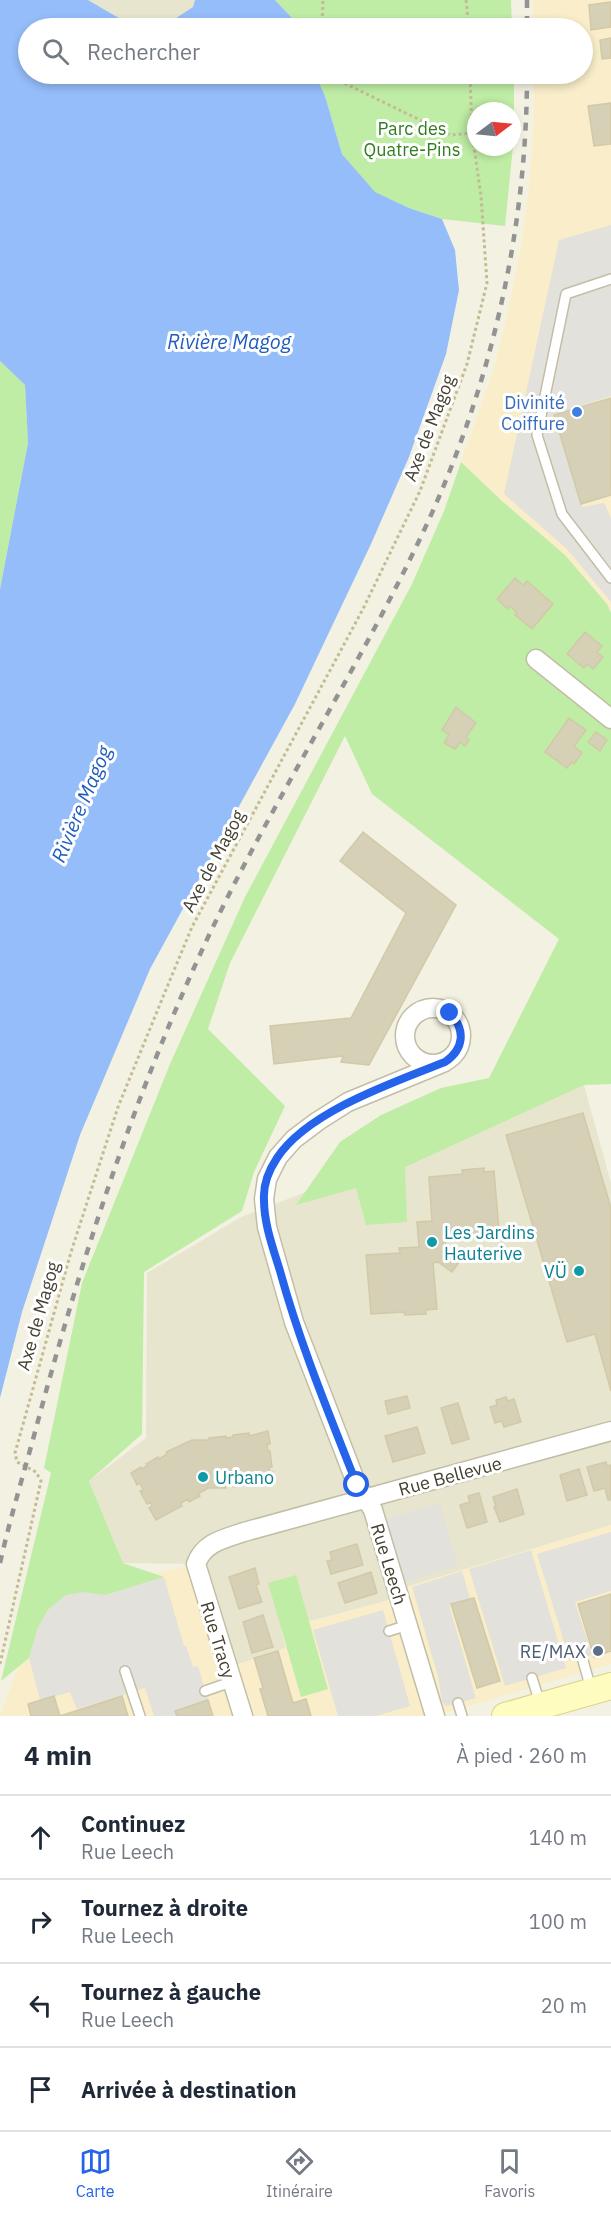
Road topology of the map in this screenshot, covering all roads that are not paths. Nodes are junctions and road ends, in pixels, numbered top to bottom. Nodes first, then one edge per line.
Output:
1 (611, 279) edge
2 (611, 578) edge
3 (536, 658) dead end
4 (611, 719) edge
5 (445, 1062) dead end
6 (611, 1431) edge
7 (365, 1499) junction
8 (196, 1564) joint
9 (408, 1624) junction
10 (389, 1631) dead end
11 (582, 1657) dead end
12 (124, 1671) dead end
13 (532, 1678) dead end
14 (231, 1683) junction
15 (601, 1689) edge
16 (205, 1690) dead end
17 (458, 1703) dead end
18 (541, 1705) junction
19 (140, 1716) edge
20 (243, 1716) edge
21 (435, 1716) edge
22 (462, 1716) edge
23 (505, 1716) edge

1 - 2 lane
3 - 4 street
5 - 7 street, Rue Leech
6 - 7 street, Rue Bellevue
7 - 8 street, Rue Bellevue
7 - 9 street, Rue Leech
8 - 14 street, Rue Tracy
9 - 10 lane
9 - 21 street, Rue Leech
11 - 15 lane
12 - 19 lane
13 - 18 lane
14 - 16 lane
14 - 20 street, Rue Tracy
15 - 18 main road
17 - 22 lane
18 - 23 main road

